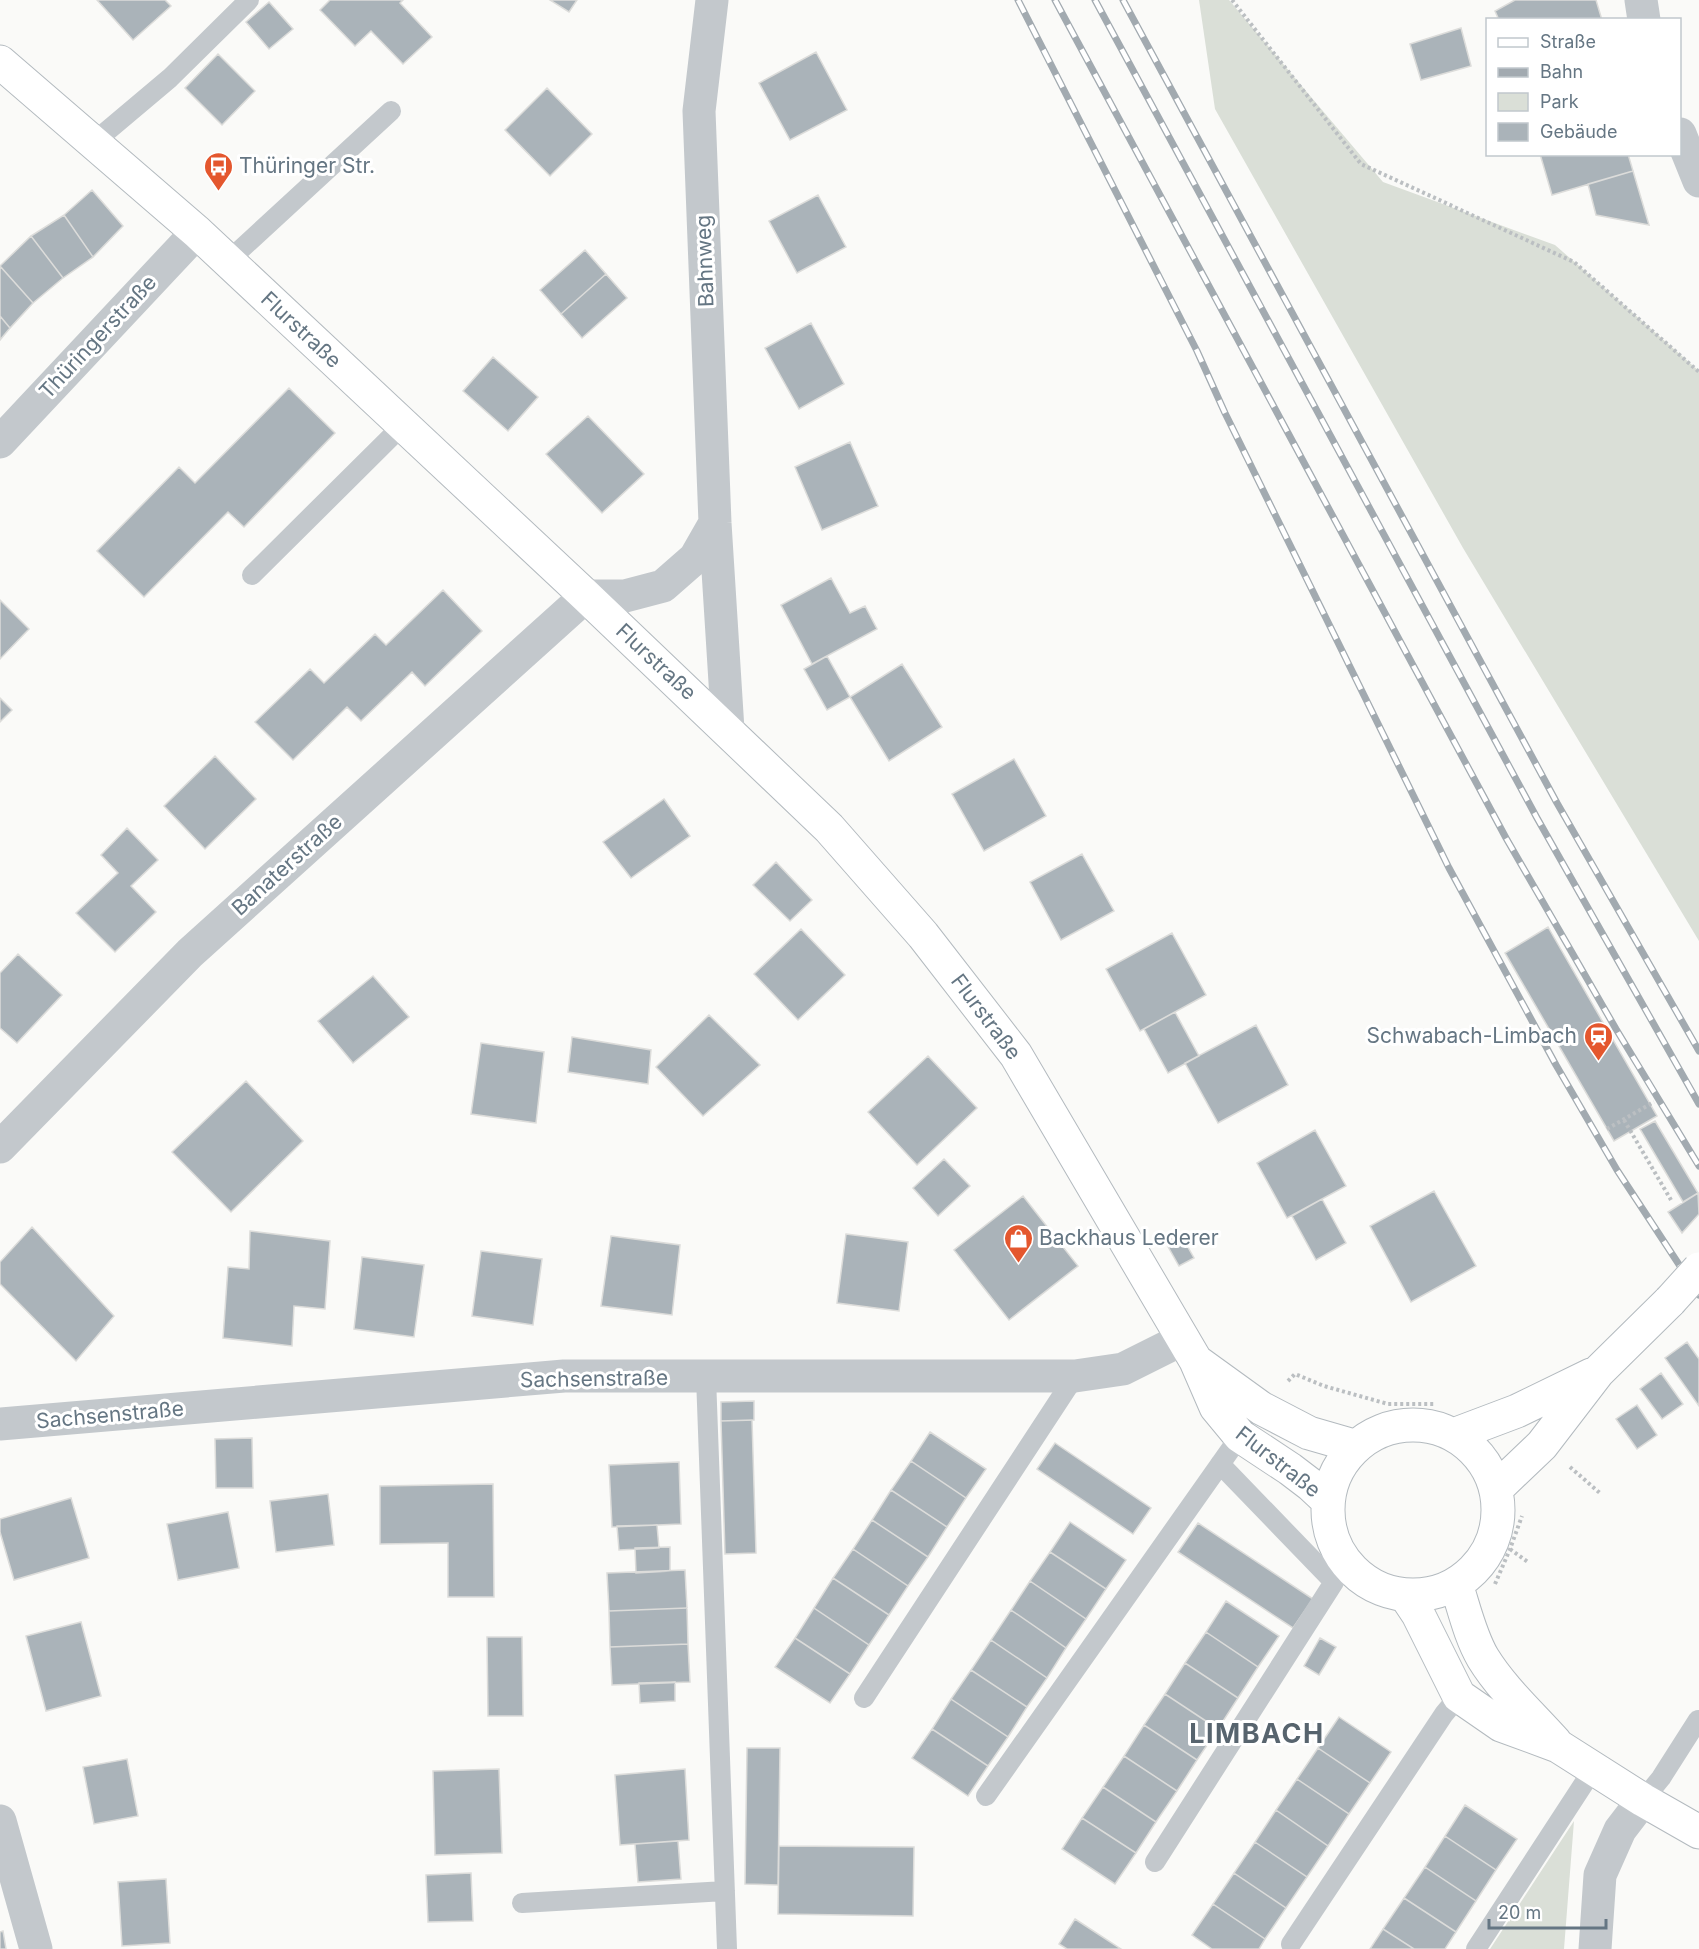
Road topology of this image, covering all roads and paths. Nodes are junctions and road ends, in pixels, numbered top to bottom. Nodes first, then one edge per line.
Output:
1 (249, 0) edge
2 (712, 0) edge
3 (1232, 0) edge
4 (1641, 0) edge
5 (1644, 18) edge
6 (1, 65) edge
7 (391, 111) dead end
8 (1681, 136) edge
9 (94, 142) junction
10 (1699, 181) edge
11 (197, 232) junction
12 (228, 261) junction
13 (1699, 372) edge
14 (404, 425) junction
15 (0, 442) edge
16 (715, 524) junction
17 (252, 575) dead end
18 (586, 596) junction
19 (728, 730) junction
20 (1654, 1102) dead end
21 (1624, 1120) junction
22 (1607, 1129) dead end
23 (0, 1147) edge
24 (1671, 1200) dead end
25 (1699, 1269) edge
26 (1190, 1350) junction
27 (1598, 1372) junction
28 (1075, 1376) junction
29 (706, 1377) junction
30 (1439, 1404) dead end
31 (1261, 1408) junction
32 (0, 1424) edge
33 (1456, 1434) junction
34 (1240, 1436) junction
35 (1542, 1445) junction
36 (1354, 1446) junction
37 (1220, 1464) junction
38 (1497, 1488) junction
39 (1601, 1494) dead end
40 (1327, 1500) junction
41 (1528, 1507) dead end
42 (1510, 1549) junction
43 (1528, 1562) dead end
44 (1456, 1584) junction
45 (1494, 1586) dead end
46 (1406, 1596) junction
47 (1459, 1696) junction
48 (864, 1698) dead end
49 (1698, 1720) edge
50 (1558, 1746) junction
51 (1594, 1768) junction
52 (986, 1796) dead end
53 (1643, 1800) junction
54 (0, 1821) edge
55 (1699, 1832) edge
56 (1155, 1862) dead end
57 (725, 1891) junction
58 (522, 1903) dead end
59 (1291, 1944) dead end
60 (36, 1949) edge
61 (727, 1949) edge
62 (1476, 1949) edge
63 (1595, 1949) edge

1 - 9 lane
2 - 16 street, Bahnweg
3 - 13 path
4 - 5 street
6 - 9 street, Flurstraße
7 - 12 lane
8 - 10 street
9 - 11 street, Flurstraße
11 - 12 street, Flurstraße
11 - 15 street, Thüringerstraße
12 - 14 street, Flurstraße
14 - 17 lane
14 - 18 street, Flurstraße
16 - 18 street
16 - 19 street, Bahnweg
18 - 19 street, Flurstraße
18 - 23 street, Banaterstraße
19 - 26 street, Flurstraße
20 - 21 path
21 - 22 path
21 - 24 path
25 - 27 street, bridge
26 - 28 street, Sachsenstraße
26 - 31 street, Flurstraße
26 - 34 street, Flurstraße
27 - 33 street
27 - 35 street
28 - 29 street, Sachsenstraße
28 - 48 lane
29 - 32 street, Sachsenstraße
29 - 57 lane
30 - 31 path
31 - 36 street, Flurstraße
33 - 36 street
33 - 38 street
34 - 37 lane
34 - 40 street, Flurstraße
35 - 38 street
35 - 39 path
36 - 40 street
37 - 52 lane
37 - 56 lane
38 - 44 street
40 - 46 street
41 - 42 path
42 - 43 path
42 - 45 path
44 - 46 street
44 - 50 street
46 - 47 street
47 - 50 street
47 - 59 lane
49 - 53 lane
50 - 51 street
51 - 53 street
51 - 62 lane
53 - 55 street
53 - 63 street
54 - 60 street
57 - 58 lane
57 - 61 lane

